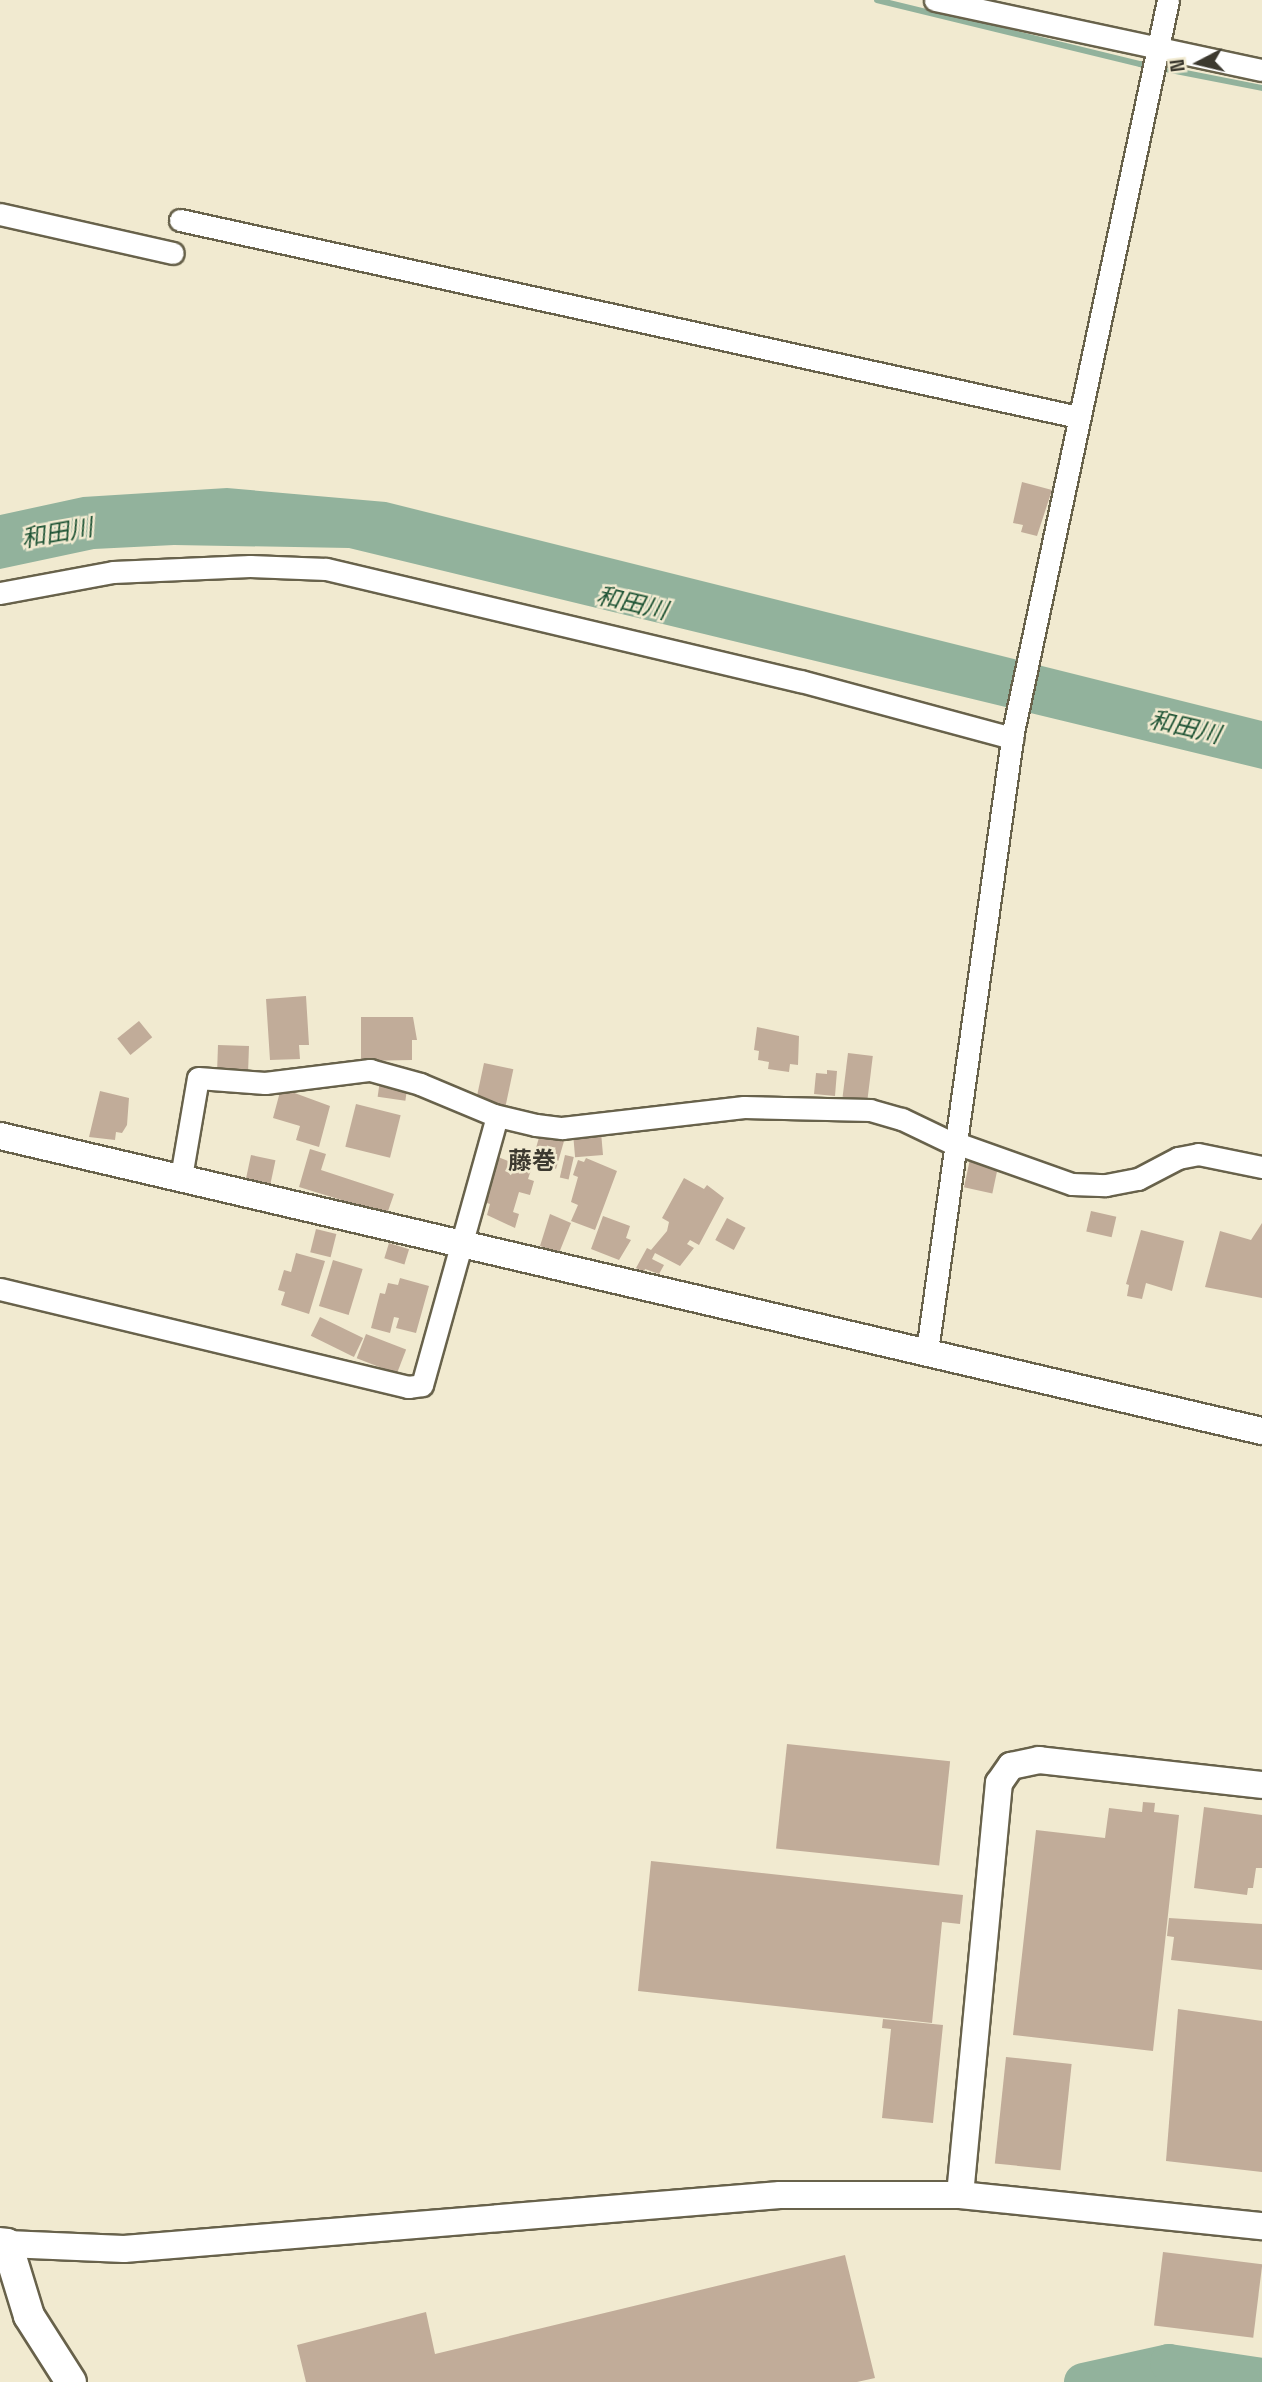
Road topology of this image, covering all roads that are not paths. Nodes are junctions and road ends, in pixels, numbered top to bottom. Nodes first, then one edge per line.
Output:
1 (935, 0) edge
2 (1168, 0) edge
3 (1157, 48) junction
4 (1262, 70) edge
5 (0, 214) edge
6 (180, 220) dead end
7 (173, 253) dead end
8 (1078, 417) junction
9 (0, 593) edge
10 (1013, 735) junction
11 (497, 1116) junction
12 (0, 1136) edge
13 (956, 1144) junction
14 (1262, 1167) edge
15 (181, 1177) junction
16 (460, 1244) junction
17 (0, 1289) edge
18 (927, 1351) junction
19 (1262, 1431) edge
20 (1262, 1785) edge
21 (960, 2195) junction
22 (1262, 2226) edge
23 (3, 2244) edge
24 (71, 2382) edge

1 - 3 street
2 - 3 street
3 - 4 street
3 - 8 street
5 - 7 street
6 - 8 street
8 - 10 street
9 - 10 street
10 - 13 street
11 - 13 street
11 - 15 street
11 - 16 street
12 - 15 street
13 - 14 street
13 - 18 street
15 - 16 street
16 - 17 street
16 - 18 street
18 - 19 street
20 - 21 street
21 - 22 street
21 - 23 street
23 - 24 main road

